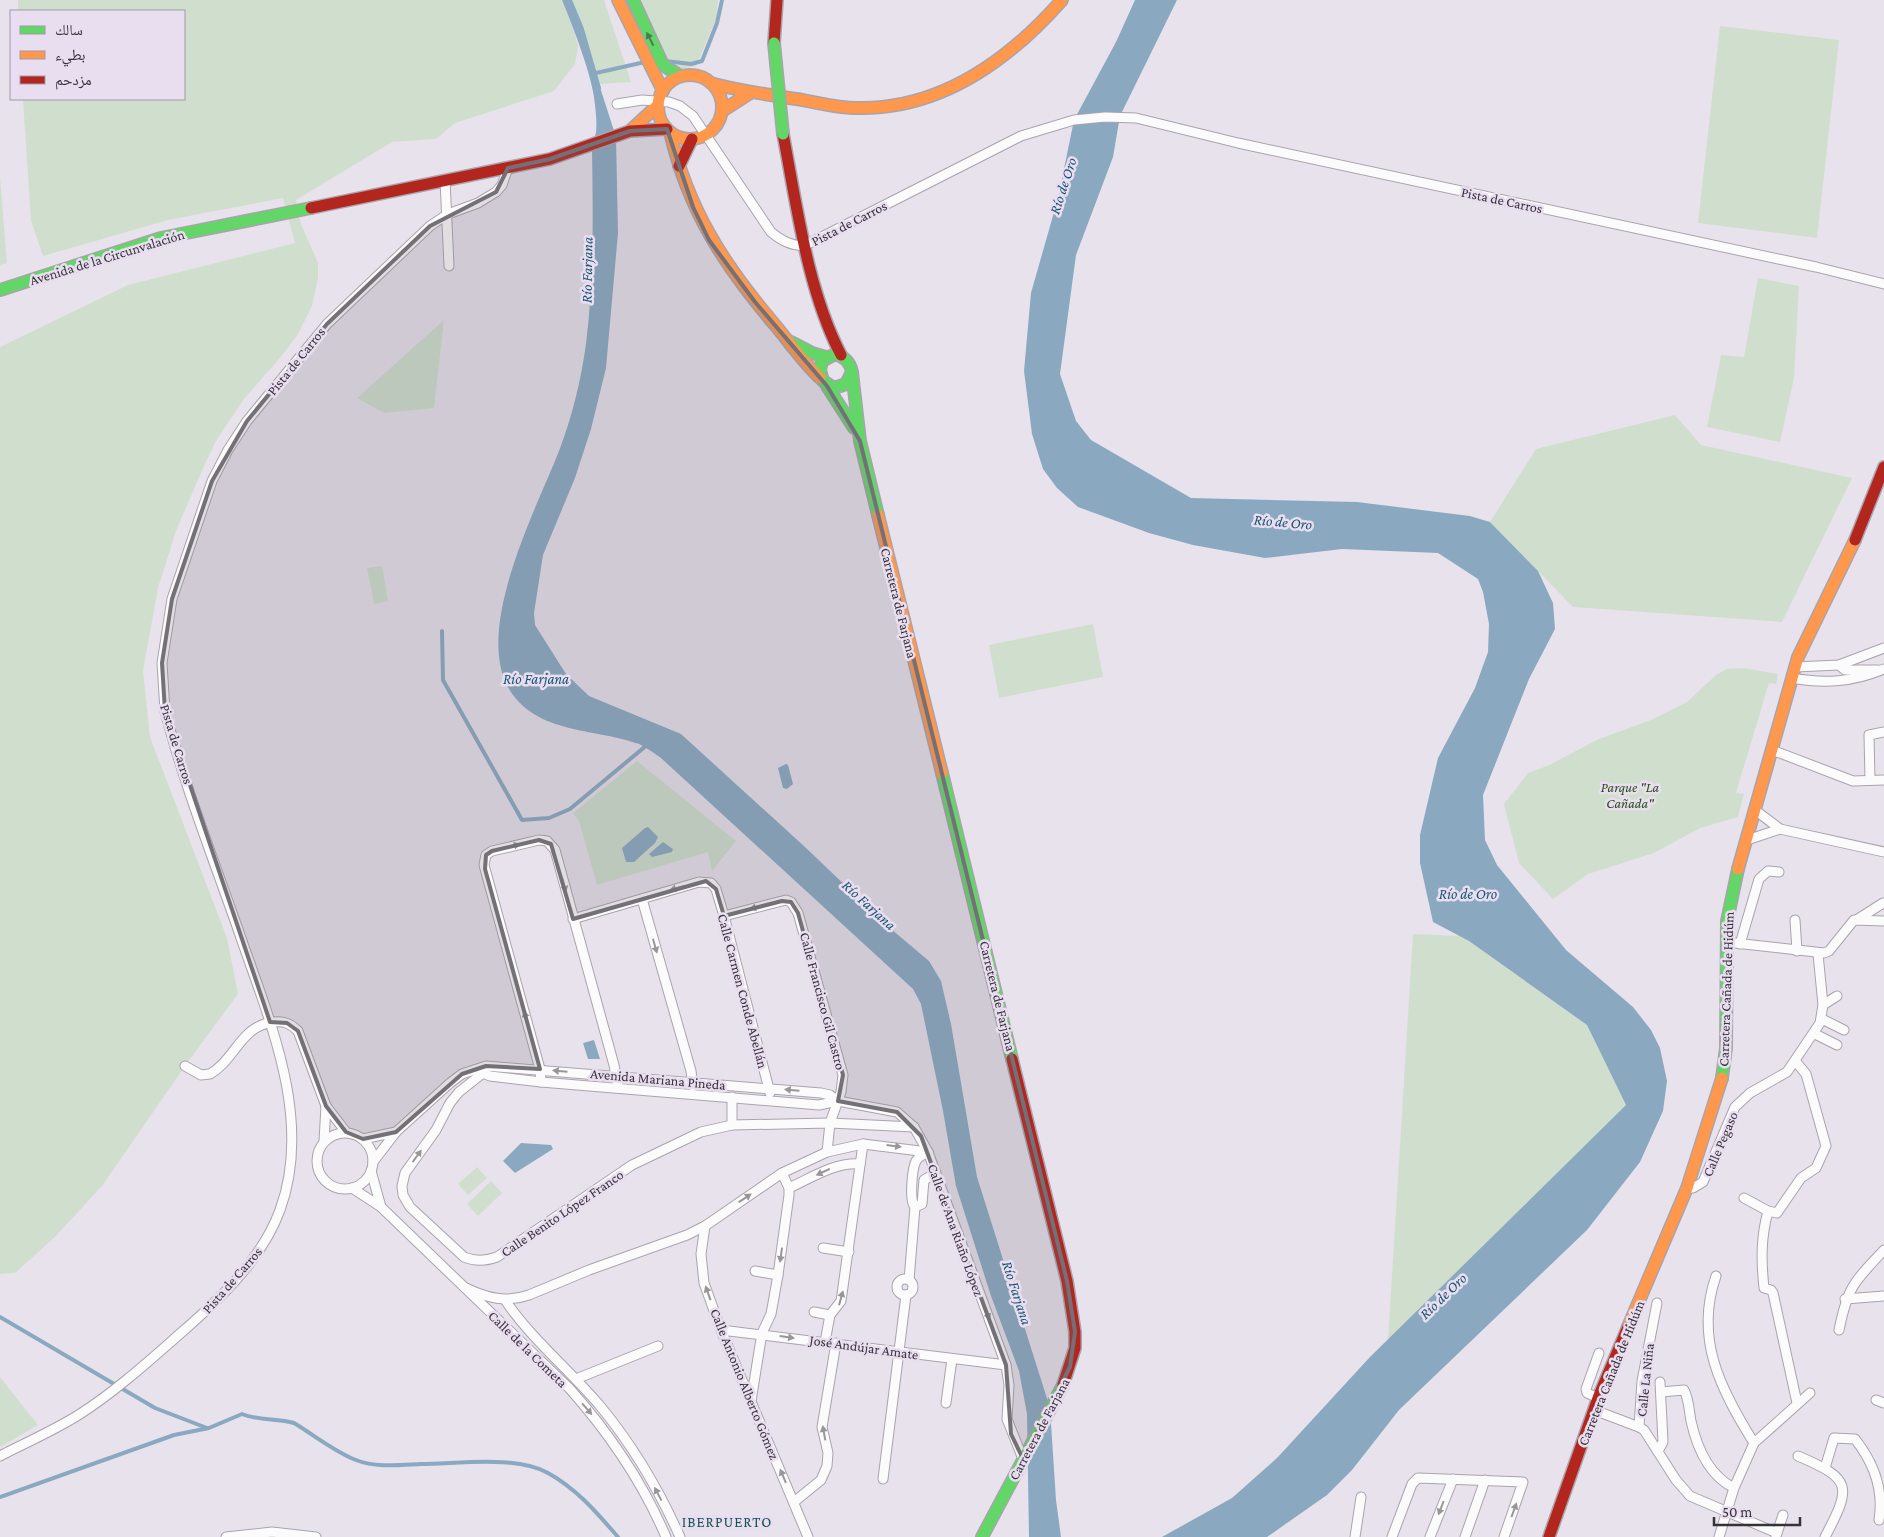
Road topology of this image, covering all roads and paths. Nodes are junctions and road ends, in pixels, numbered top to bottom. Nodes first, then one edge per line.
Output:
1 (618, 0) edge
2 (633, 0) edge
3 (777, 0) edge
4 (1062, 0) edge
5 (680, 76) junction
6 (714, 84) junction
7 (750, 93) junction
8 (660, 99) junction
9 (617, 104) dead end
10 (722, 111) junction
11 (669, 131) junction
12 (630, 132) junction
13 (707, 135) junction
14 (692, 139) junction
15 (679, 166) junction
16 (508, 168) junction
17 (445, 180) junction
18 (448, 214) junction
19 (804, 246) junction
20 (449, 266) dead end
21 (1884, 284) edge
22 (0, 290) edge
23 (787, 339) junction
24 (832, 356) junction
25 (852, 372) junction
26 (824, 382) junction
27 (860, 441) junction
28 (1884, 467) edge
29 (1884, 648) edge
30 (1839, 665) junction
31 (1883, 671) edge
32 (1794, 672) junction
33 (1884, 732) edge
34 (1772, 750) junction
35 (1870, 780) junction
36 (1884, 780) edge
37 (1755, 810) junction
38 (1780, 829) junction
39 (1747, 840) junction
40 (1884, 852) edge
41 (1780, 872) dead end
42 (642, 899) junction
43 (1883, 902) dead end
44 (724, 916) junction
45 (573, 919) junction
46 (1858, 919) junction
47 (1795, 920) dead end
48 (1883, 923) edge
49 (1726, 942) junction
50 (1740, 944) junction
51 (1797, 951) junction
52 (1818, 954) junction
53 (1837, 996) dead end
54 (1823, 1006) junction
55 (1822, 1019) junction
56 (270, 1022) junction
57 (1844, 1030) dead end
58 (1815, 1034) junction
59 (1837, 1045) dead end
60 (1796, 1062) junction
61 (185, 1066) dead end
62 (540, 1069) junction
63 (480, 1072) junction
64 (616, 1076) junction
65 (541, 1082) junction
66 (693, 1082) junction
67 (618, 1087) junction
68 (769, 1088) junction
69 (693, 1094) junction
70 (732, 1097) junction
71 (771, 1101) junction
72 (838, 1101) junction
73 (326, 1106) junction
74 (830, 1123) junction
75 (732, 1125) junction
76 (914, 1127) junction
77 (346, 1132) junction
78 (396, 1132) junction
79 (363, 1139) junction
80 (324, 1141) junction
81 (863, 1144) junction
82 (827, 1152) junction
83 (928, 1152) junction
84 (860, 1164) junction
85 (372, 1166) junction
86 (936, 1173) junction
87 (782, 1174) junction
88 (352, 1188) junction
89 (789, 1188) junction
90 (1687, 1188) junction
91 (1744, 1198) dead end
92 (915, 1207) junction
93 (381, 1208) junction
94 (1768, 1210) junction
95 (705, 1226) junction
96 (823, 1248) dead end
97 (1884, 1250) edge
98 (849, 1252) junction
99 (755, 1271) dead end
100 (778, 1274) junction
101 (1716, 1276) dead end
102 (909, 1280) junction
103 (464, 1286) junction
104 (906, 1295) junction
105 (1884, 1296) edge
106 (1845, 1299) junction
107 (505, 1300) junction
108 (1657, 1304) dead end
109 (814, 1312) dead end
110 (492, 1314) junction
111 (830, 1315) junction
112 (721, 1330) junction
113 (1839, 1330) dead end
114 (762, 1333) junction
115 (824, 1342) junction
116 (836, 1343) junction
117 (658, 1346) dead end
118 (899, 1352) junction
119 (1599, 1352) dead end
120 (952, 1359) junction
121 (1006, 1365) junction
122 (576, 1379) junction
123 (1660, 1382) dead end
124 (1661, 1392) junction
125 (1810, 1393) dead end
126 (1598, 1398) junction
127 (751, 1401) junction
128 (946, 1403) dead end
129 (1797, 1403) junction
130 (1594, 1410) junction
131 (1640, 1427) junction
132 (1754, 1443) junction
133 (1658, 1451) junction
134 (0, 1456) edge
135 (1025, 1456) junction
136 (1798, 1456) dead end
137 (1826, 1468) junction
138 (883, 1479) dead end
139 (1452, 1479) junction
140 (1485, 1480) junction
141 (1734, 1488) junction
142 (1361, 1497) dead end
143 (794, 1502) junction
144 (1727, 1513) junction
145 (1783, 1515) dead end
146 (1879, 1520) dead end
147 (1776, 1535) edge
148 (226, 1537) edge
149 (316, 1537) edge
150 (666, 1537) edge
151 (680, 1537) edge
152 (808, 1537) edge
153 (982, 1537) edge
154 (1355, 1537) edge
155 (1392, 1537) edge
156 (1430, 1537) edge
157 (1465, 1537) edge
158 (1504, 1537) edge
159 (1549, 1537) edge
160 (1719, 1537) edge
161 (1825, 1537) edge

1 - 8 main road
5 -> 2 main road
3 - 19 main road, bridge
4 - 7 main road
5 - 6 main road
5 - 8 main road
6 - 7 main road
6 - 10 main road
7 - 10 main road
8 - 9 street, Pista de Carros
8 - 11 main road, Carretera de Farjana
8 - 12 main road
8 - 13 street, Pista de Carros
10 - 13 main road
11 - 12 main road
11 - 14 main road
11 - 15 main road, Carretera de Farjana
12 - 16 main road, Avenida de la Circunvalación
13 - 14 main road
13 - 19 street, Pista de Carros
14 - 15 main road
15 - 23 main road, Carretera de Farjana
16 - 17 main road, Avenida de la Circunvalación
16 - 18 street, Pista de Carros
17 - 18 street
17 - 22 main road, Avenida de la Circunvalación
18 - 20 street
18 - 56 street, Pista de Carros
19 - 21 street, Pista de Carros
19 - 24 main road
23 - 24 main road, Carretera de Farjana
23 - 26 main road, Carretera de Farjana
24 - 25 main road
24 - 26 main road
25 - 26 main road
25 - 27 main road, Carretera de Farjana
26 - 27 main road, Carretera de Farjana
27 - 135 main road, Carretera de Farjana
28 - 32 main road, Carretera Cañada de Hidúm
29 - 30 street
30 - 31 street
30 - 32 street
31 - 32 street
32 - 34 main road, Carretera Cañada de Hidúm
33 - 35 street
34 - 35 street
34 - 37 main road, Carretera Cañada de Hidúm
35 - 36 street
37 - 38 street
37 - 39 main road, Carretera Cañada de Hidúm
38 - 39 street
38 - 40 street
39 - 49 main road, Carretera Cañada de Hidúm
41 - 50 street
44 -> 42 street, Calle Carmen Conde Abellán
42 - 45 street
42 -> 66 street
43 - 46 street
44 - 68 street, Calle Carmen Conde Abellán
72 -> 44 street, Calle Francisco Gil Castro
62 -> 45 street
45 - 64 street
46 - 48 street
46 - 52 street
47 - 51 street
49 - 50 street
49 - 90 main road, Carretera Cañada de Hidúm
50 - 51 street
51 - 52 street
52 - 54 street
53 - 54 street
54 - 55 street
55 - 57 street
55 - 58 street, Calle Pegaso
56 - 61 street
56 - 73 street
56 - 134 street, Pista de Carros
58 - 59 street
58 - 60 street, Calle Pegaso
60 - 90 street, Calle Pegaso
60 - 94 street
62 - 63 street, Avenida Mariana Pineda
64 -> 62 street, Avenida Mariana Pineda
62 - 65 street
63 - 65 street, Avenida Mariana Pineda
75 -> 63 street, Calle Benito López Franco
63 - 78 street, Avenida Mariana Pineda
64 - 66 street, Avenida Mariana Pineda
64 - 67 street
65 - 67 street, Avenida Mariana Pineda
66 - 68 street, Avenida Mariana Pineda
66 - 69 street
67 - 69 street, Avenida Mariana Pineda
68 - 71 street, Calle Carmen Conde Abellán
72 -> 68 street, Avenida Mariana Pineda
69 - 70 street, Avenida Mariana Pineda
70 - 71 street, Avenida Mariana Pineda
70 - 75 street
71 - 72 street, Avenida Mariana Pineda
72 - 74 street, Calle Francisco Gil Castro
72 - 76 street, Avenida Mariana Pineda
73 - 77 street
73 - 80 street
74 - 75 street, Calle Benito López Franco
74 - 76 street, Calle Benito López Franco
74 - 82 street, Calle Francisco Gil Castro
76 - 83 street, Avenida Mariana Pineda
77 - 79 street
77 - 80 street
78 - 79 street, Avenida Mariana Pineda
78 - 85 street, Avenida Mariana Pineda
79 - 85 street
80 - 88 street
81 - 82 street, Calle de Ana Riaño López
81 -> 83 street, Calle de Ana Riaño López
81 - 84 street
82 - 87 street, Calle de Ana Riaño López
83 - 86 street, Calle de Ana Riaño López
83 - 92 street
84 -> 89 street
84 - 98 street
85 - 88 street
85 - 93 street
86 - 92 street
86 -> 121 street, Calle de Ana Riaño López
87 - 89 street
95 -> 87 street, Calle de Ana Riaño López
88 - 93 street, Calle de la Cometa
89 -> 100 street
90 - 126 main road, Carretera Cañada de Hidúm
91 - 94 street
92 - 102 street
93 - 103 street, Calle de la Cometa
94 - 129 street
95 - 107 street, Calle de Ana Riaño López
112 -> 95 street, Calle Antonio Alberto Gómez
96 - 98 street
97 - 106 street
111 -> 98 street
99 - 100 street
100 - 114 street
101 - 132 street
102 - 104 street
102 - 104 street
103 - 107 street, Calle de la Cometa
103 - 110 street, Calle de la Cometa
104 - 118 street
105 - 106 street
106 - 113 street
107 - 110 street
107 - 122 street, Calle de la Cometa
108 - 131 street, Calle La Niña
109 - 111 street
110 -> 150 street, Calle de la Cometa
111 - 115 street
112 - 114 street, José Andújar Amate
112 - 127 street, Calle Antonio Alberto Gómez
114 -> 115 street, José Andújar Amate
114 - 127 street
115 - 116 street, José Andújar Amate
116 - 118 street, José Andújar Amate
143 -> 116 street
117 - 122 street, Calle de la Cometa
118 - 120 street, José Andújar Amate
118 - 138 street
119 - 126 street
120 - 121 street, José Andújar Amate
120 - 128 street
121 - 135 street, Calle de Ana Riaño López
151 -> 122 street, Calle de la Cometa
123 - 124 street
124 - 133 street
124 - 141 street
125 - 129 street
126 - 130 main road, Carretera Cañada de Hidúm
143 -> 127 street, Calle Antonio Alberto Gómez
129 - 132 street
130 - 131 street
130 - 159 main road, Carretera Cañada de Hidúm
131 - 133 street
132 - 141 street
133 - 144 street
135 - 153 main road, Carretera de Farjana
136 - 137 street
137 - 146 street
137 - 161 street
139 - 140 street
139 - 155 street
139 -> 156 street
140 - 157 street
158 -> 140 street
141 - 144 street
142 - 154 street
143 - 152 street, Calle Antonio Alberto Gómez
144 - 147 street
144 - 160 street
145 - 147 street
148 - 149 street

